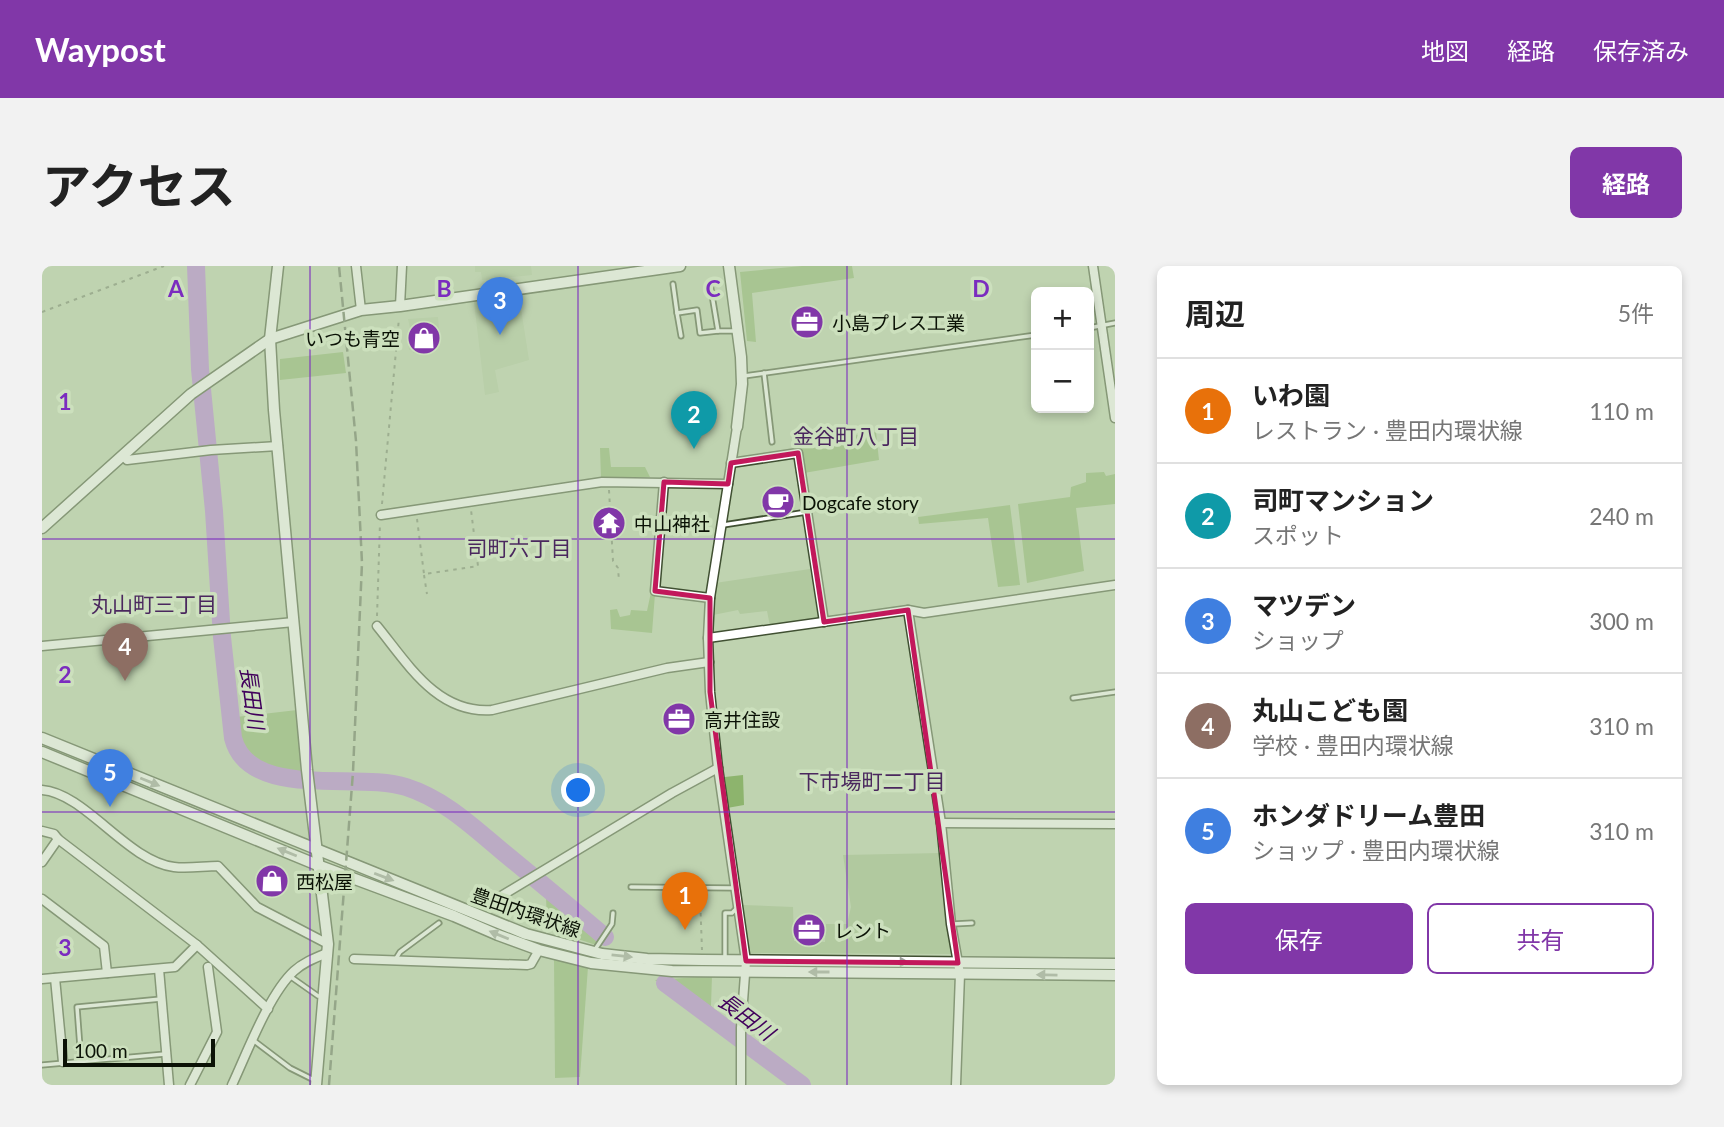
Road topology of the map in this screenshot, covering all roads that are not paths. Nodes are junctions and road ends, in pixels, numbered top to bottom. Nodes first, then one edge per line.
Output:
1 (278, 266) edge
2 (356, 266) edge
3 (402, 266) edge
4 (680, 266) edge
5 (729, 266) edge
6 (1093, 266) edge
7 (710, 283) dead end
8 (673, 284) dead end
9 (400, 306) junction
10 (361, 310) junction
11 (677, 313) junction
12 (1115, 323) edge
13 (1101, 326) junction
14 (1094, 327) edge
15 (718, 331) junction
16 (738, 331) junction
17 (681, 336) dead end
18 (1031, 336) edge
19 (270, 339) junction
20 (764, 373) junction
21 (742, 376) junction
22 (1112, 380) edge
23 (1113, 393) edge
24 (1115, 414) edge
25 (737, 427) joint
26 (772, 442) dead end
27 (278, 446) junction
28 (122, 456) junction
29 (731, 463) junction
30 (664, 482) junction
31 (728, 484) junction
32 (807, 512) junction
33 (381, 515) road end
34 (723, 525) junction
35 (42, 528) edge
36 (1115, 585) edge
37 (710, 598) junction
38 (908, 610) junction
39 (294, 622) junction
40 (824, 622) junction
41 (377, 626) road end
42 (708, 639) junction
43 (42, 646) edge
44 (709, 662) junction
45 (1115, 692) edge
46 (1073, 698) dead end
47 (42, 738) edge
48 (42, 752) edge
49 (718, 768) junction
50 (42, 790) edge
51 (941, 823) junction
52 (1115, 824) edge
53 (42, 831) edge
54 (58, 839) junction
55 (317, 851) junction
56 (42, 862) edge
57 (320, 866) junction
58 (631, 887) dead end
59 (735, 888) junction
60 (42, 898) edge
61 (488, 904) dead end
62 (738, 907) junction
63 (612, 914) dead end
64 (439, 923) dead end
65 (972, 923) dead end
66 (951, 924) junction
67 (197, 945) junction
68 (328, 948) junction
69 (595, 949) junction
70 (539, 950) junction
71 (354, 959) dead end
72 (394, 961) junction
73 (726, 961) junction
74 (746, 961) junction
75 (1115, 964) edge
76 (208, 967) dead end
77 (959, 968) junction
78 (159, 969) junction
79 (744, 972) junction
80 (107, 973) junction
81 (1115, 975) edge
82 (289, 976) junction
83 (55, 978) junction
84 (42, 979) edge
85 (318, 996) dead end
86 (161, 999) junction
87 (268, 1009) junction
88 (253, 1040) junction
89 (166, 1054) junction
90 (81, 1060) junction
91 (63, 1062) junction
92 (42, 1065) edge
93 (314, 1082) edge
94 (169, 1085) edge
95 (190, 1085) edge
96 (232, 1085) edge
97 (741, 1085) edge
98 (956, 1085) edge

1 - 19 street
2 - 10 street
3 - 9 street
4 - 9 street
5 - 16 street
6 - 13 street
7 - 15 lane
8 - 11 lane
9 - 10 street
10 - 19 street
11 - 15 lane
11 - 17 lane
12 - 13 lane
13 - 14 lane
13 - 22 street
15 - 16 lane
16 - 21 street
18 - 20 lane
19 - 27 street
19 - 28 street
20 - 21 lane
20 - 26 lane
21 - 25 street
22 - 23 street
23 - 24 street
25 - 29 street
27 - 28 street
27 - 39 street
28 - 35 street
29 - 31 street
29 - 32 street
30 - 31 street
30 - 33 street
30 - 37 street
31 - 34 street
32 - 34 lane
32 - 40 street
34 - 37 street
36 - 38 street
37 - 42 street
38 - 40 street
38 - 51 street
39 - 43 street
39 - 55 street
40 - 42 street
41 - 44 street
42 - 44 street
44 - 49 street
45 - 46 lane
47 -> 55 street, 豊田内環状線
57 -> 48 street, 豊田内環状線
49 - 59 street
49 - 61 street
50 - 68 street
51 - 52 street
51 - 66 street
53 - 54 street
54 - 56 street
54 - 67 street
55 - 57 street
55 -> 69 street, 豊田内環状線
57 - 68 street
70 -> 57 street, 豊田内環状線
58 - 59 lane
59 - 62 street
60 - 80 street
62 - 73 lane
62 - 74 street
63 - 69 lane
64 - 72 lane
65 - 66 lane
66 - 77 street
67 - 78 street
67 - 87 street
68 - 82 street
68 - 93 street
69 -> 73 street, 豊田内環状線
70 - 72 street
70 - 79 street, 豊田内環状線
71 - 72 street
73 - 74 street, 豊田内環状線
74 -> 77 street, 豊田内環状線
74 - 79 street
75 - 77 street, 豊田内環状線
76 - 95 street
77 -> 79 street, 豊田内環状線
81 -> 77 street, 豊田内環状線
77 - 98 street
78 - 80 street
78 - 86 street
79 - 97 street
80 - 83 street
82 - 85 lane
82 - 87 street
83 - 84 street
83 - 91 street
86 - 89 street
86 - 90 lane
87 - 88 street
88 - 93 lane
88 - 96 street
89 - 90 lane
89 - 94 street
90 - 91 lane
91 - 92 lane

